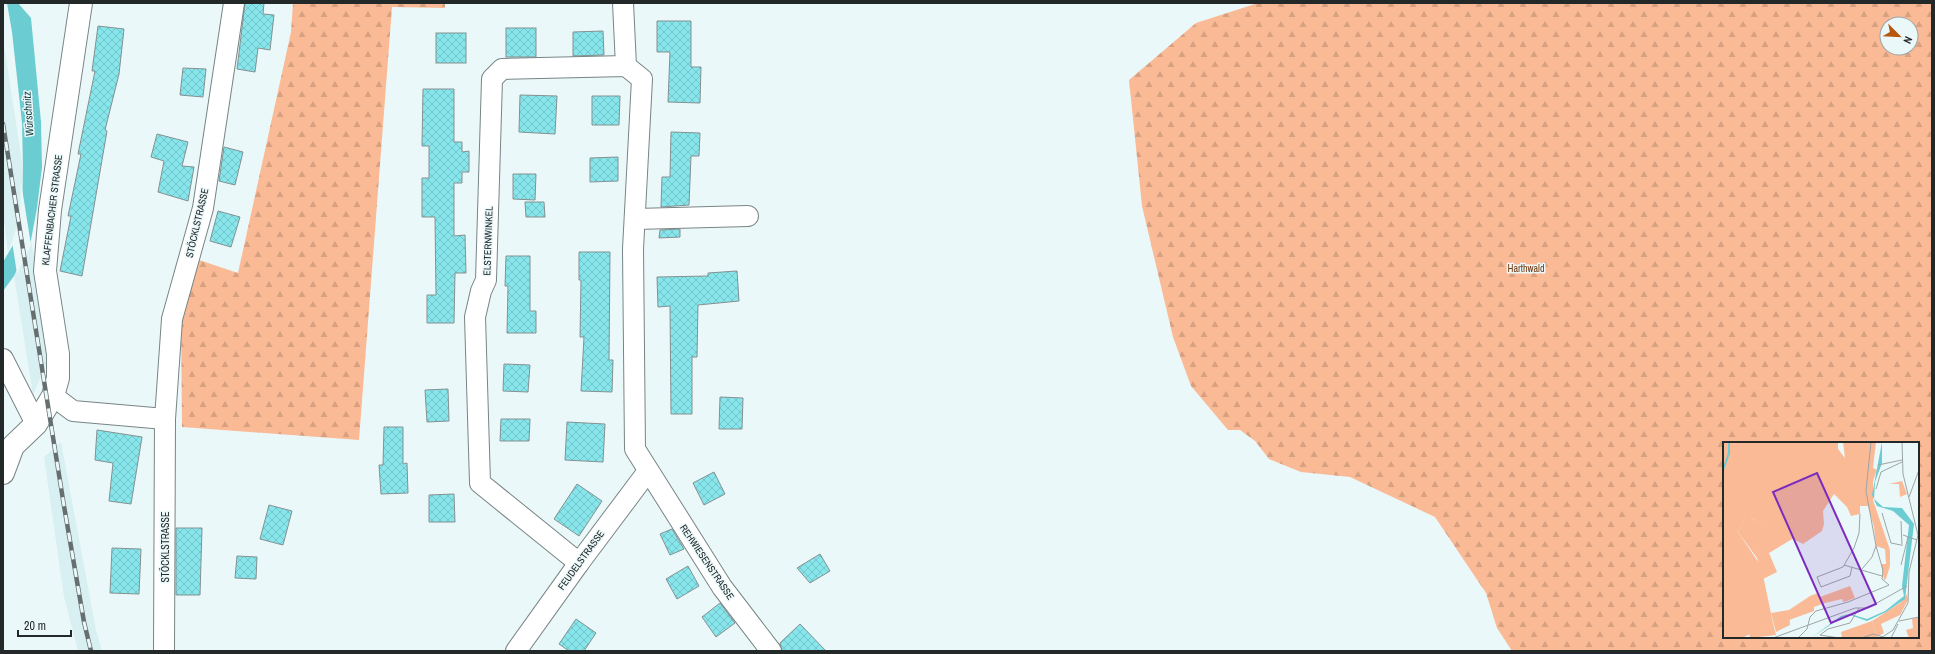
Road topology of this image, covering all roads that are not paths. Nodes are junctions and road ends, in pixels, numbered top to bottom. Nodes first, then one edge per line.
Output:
1 (81, 3) edge
2 (234, 3) edge
3 (624, 3) edge
4 (626, 66) junction
5 (748, 216) dead end
6 (636, 218) junction
7 (3, 360) edge
8 (53, 396) junction
9 (165, 419) junction
10 (36, 424) junction
11 (648, 471) junction
12 (3, 473) edge
13 (579, 563) junction
14 (164, 651) edge
15 (516, 651) edge
16 (771, 651) edge

1 - 8 main road, KLAFFENBACHER STRASSE
2 - 9 street, STÖCKLSTRASSE
3 - 4 street
4 - 6 street
4 - 13 street, ELSTERNWINKEL
5 - 6 street
6 - 11 street
7 - 10 street
8 - 9 street
8 - 10 main road, KLAFFENBACHER STRASSE
9 - 14 street, STÖCKLSTRASSE
10 - 12 main road, KLAFFENBACHER STRASSE
11 - 13 street, FEUDELSTRASSE
11 - 16 street, REHWIESENSTRASSE
13 - 15 street, FEUDELSTRASSE

